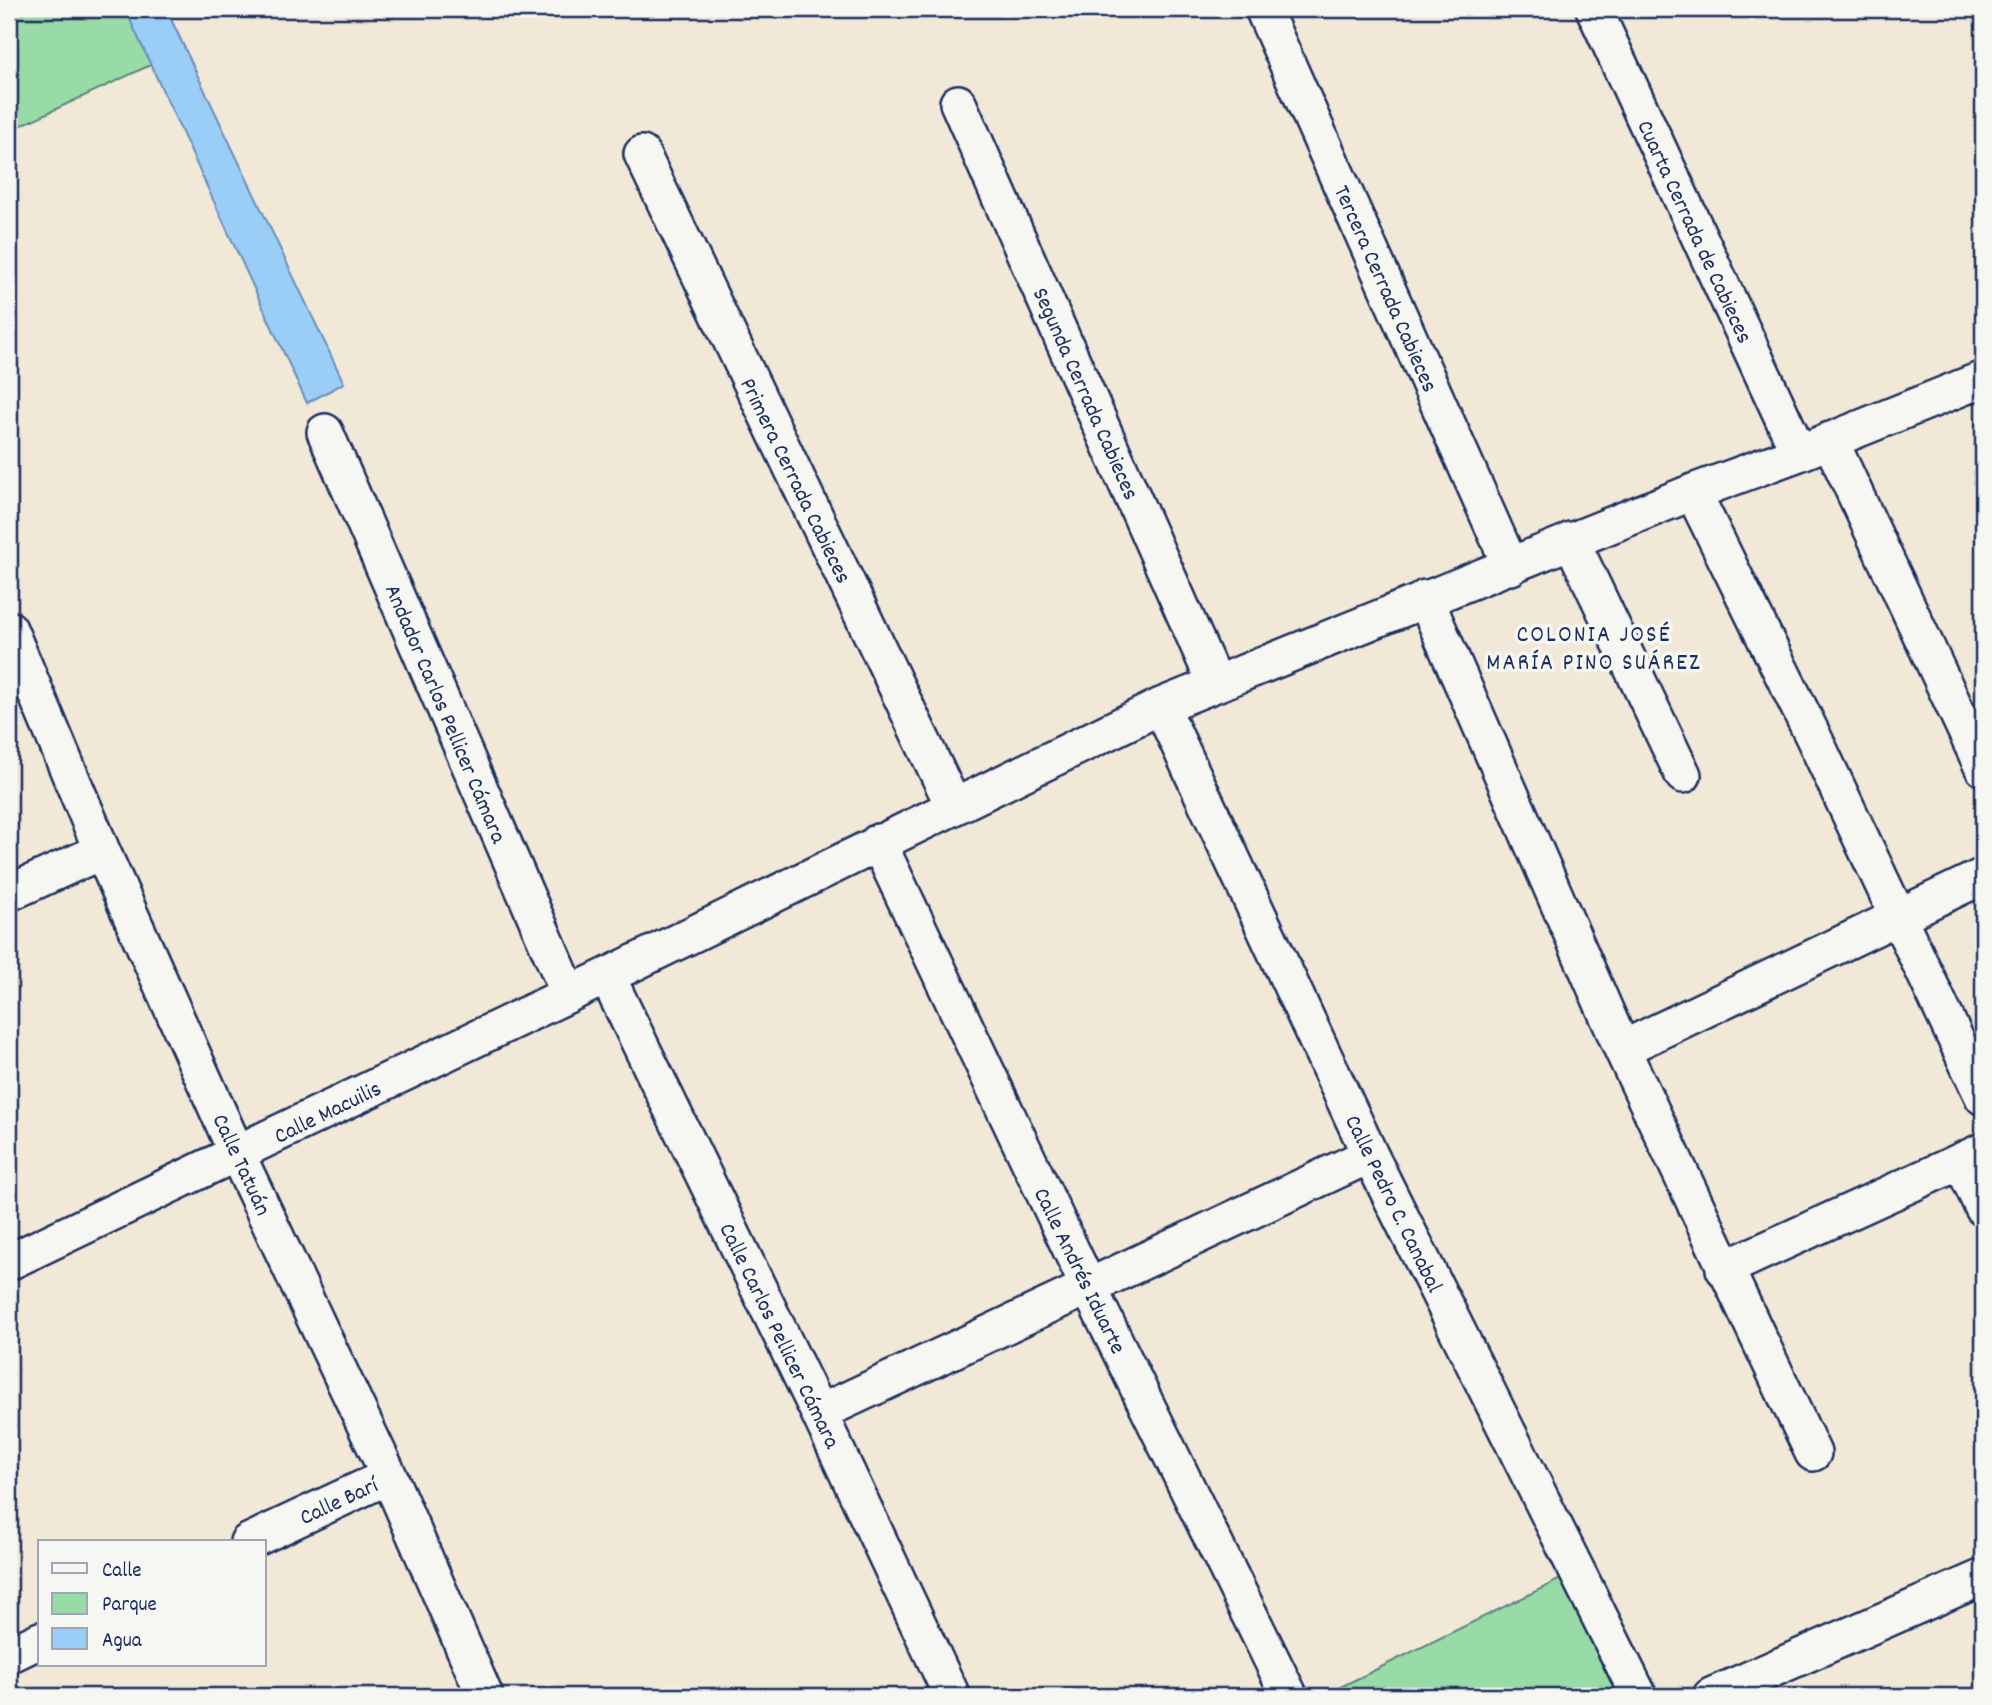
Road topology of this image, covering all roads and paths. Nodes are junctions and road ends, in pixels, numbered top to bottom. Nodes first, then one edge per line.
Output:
1 (1263, 9) edge
2 (1594, 9) edge
3 (958, 103) dead end
4 (642, 154) dead end
5 (1983, 379) edge
6 (325, 432) dead end
7 (1814, 447) junction
8 (1693, 492) junction
9 (1571, 540) junction
10 (1511, 566) junction
11 (1425, 598) junction
12 (9, 629) edge
13 (1215, 683) junction
14 (1161, 706) junction
15 (1983, 768) edge
16 (1683, 775) dead end
17 (953, 805) junction
18 (878, 842) junction
19 (102, 851) junction
20 (1983, 876) edge
21 (9, 893) edge
22 (1898, 917) junction
23 (607, 976) junction
24 (569, 994) junction
25 (1622, 1049) junction
26 (1983, 1097) edge
27 (237, 1154) junction
28 (1370, 1154) junction
29 (1972, 1156) edge
30 (1983, 1208) edge
31 (9, 1262) edge
32 (1724, 1269) junction
33 (1089, 1288) junction
34 (819, 1413) junction
35 (1813, 1453) dead end
36 (389, 1476) junction
37 (252, 1540) edge
38 (1983, 1577) edge
39 (38, 1641) edge
40 (9, 1655) edge
41 (1289, 1695) edge
42 (485, 1696) edge
43 (952, 1696) edge
44 (1639, 1696) edge
45 (1711, 1696) edge

1 - 10 street, Tercera Cerrada Cabieces
2 - 7 street, Cuarta Cerrada de Cabieces
3 - 13 street, Segunda Cerrada Cabieces
4 - 17 street, Primera Cerrada Cabieces
5 - 7 street, Calle Macuilis
6 - 24 street, Andador Carlos Pellicer Cámara
7 - 8 street, Calle Macuilis
7 - 15 street, Cuarta Cerrada de Cabieces
8 - 9 street, Calle Macuilis
8 - 22 street
9 - 10 street, Calle Macuilis
9 - 16 street
10 - 11 street, Calle Macuilis
11 - 13 street, Calle Macuilis
11 - 25 street
12 - 19 street, Calle Tatuán
13 - 14 street, Calle Macuilis
14 - 17 street, Calle Macuilis
14 - 28 street, Calle Pedro C. Canabal
17 - 18 street, Calle Macuilis
18 - 23 street, Calle Macuilis
18 - 33 street, Calle Andrés Iduarte
19 - 21 street
19 - 27 street, Calle Tatuán
20 - 22 street
22 - 25 street
22 - 26 street
23 - 24 street, Calle Macuilis
23 - 34 street, Calle Carlos Pellicer Cámara
24 - 27 street, Calle Macuilis
25 - 32 street
27 - 31 street, Calle Macuilis
27 - 36 street, Calle Tatuán
28 - 33 street
28 - 44 street, Calle Pedro C. Canabal
29 - 30 street
29 - 32 street
32 - 35 street
33 - 34 street
33 - 41 street, Calle Andrés Iduarte
34 - 43 street, Calle Carlos Pellicer Cámara
36 - 37 street, Calle Barí
36 - 42 street, Calle Tatuán
38 - 45 street
39 - 40 street

